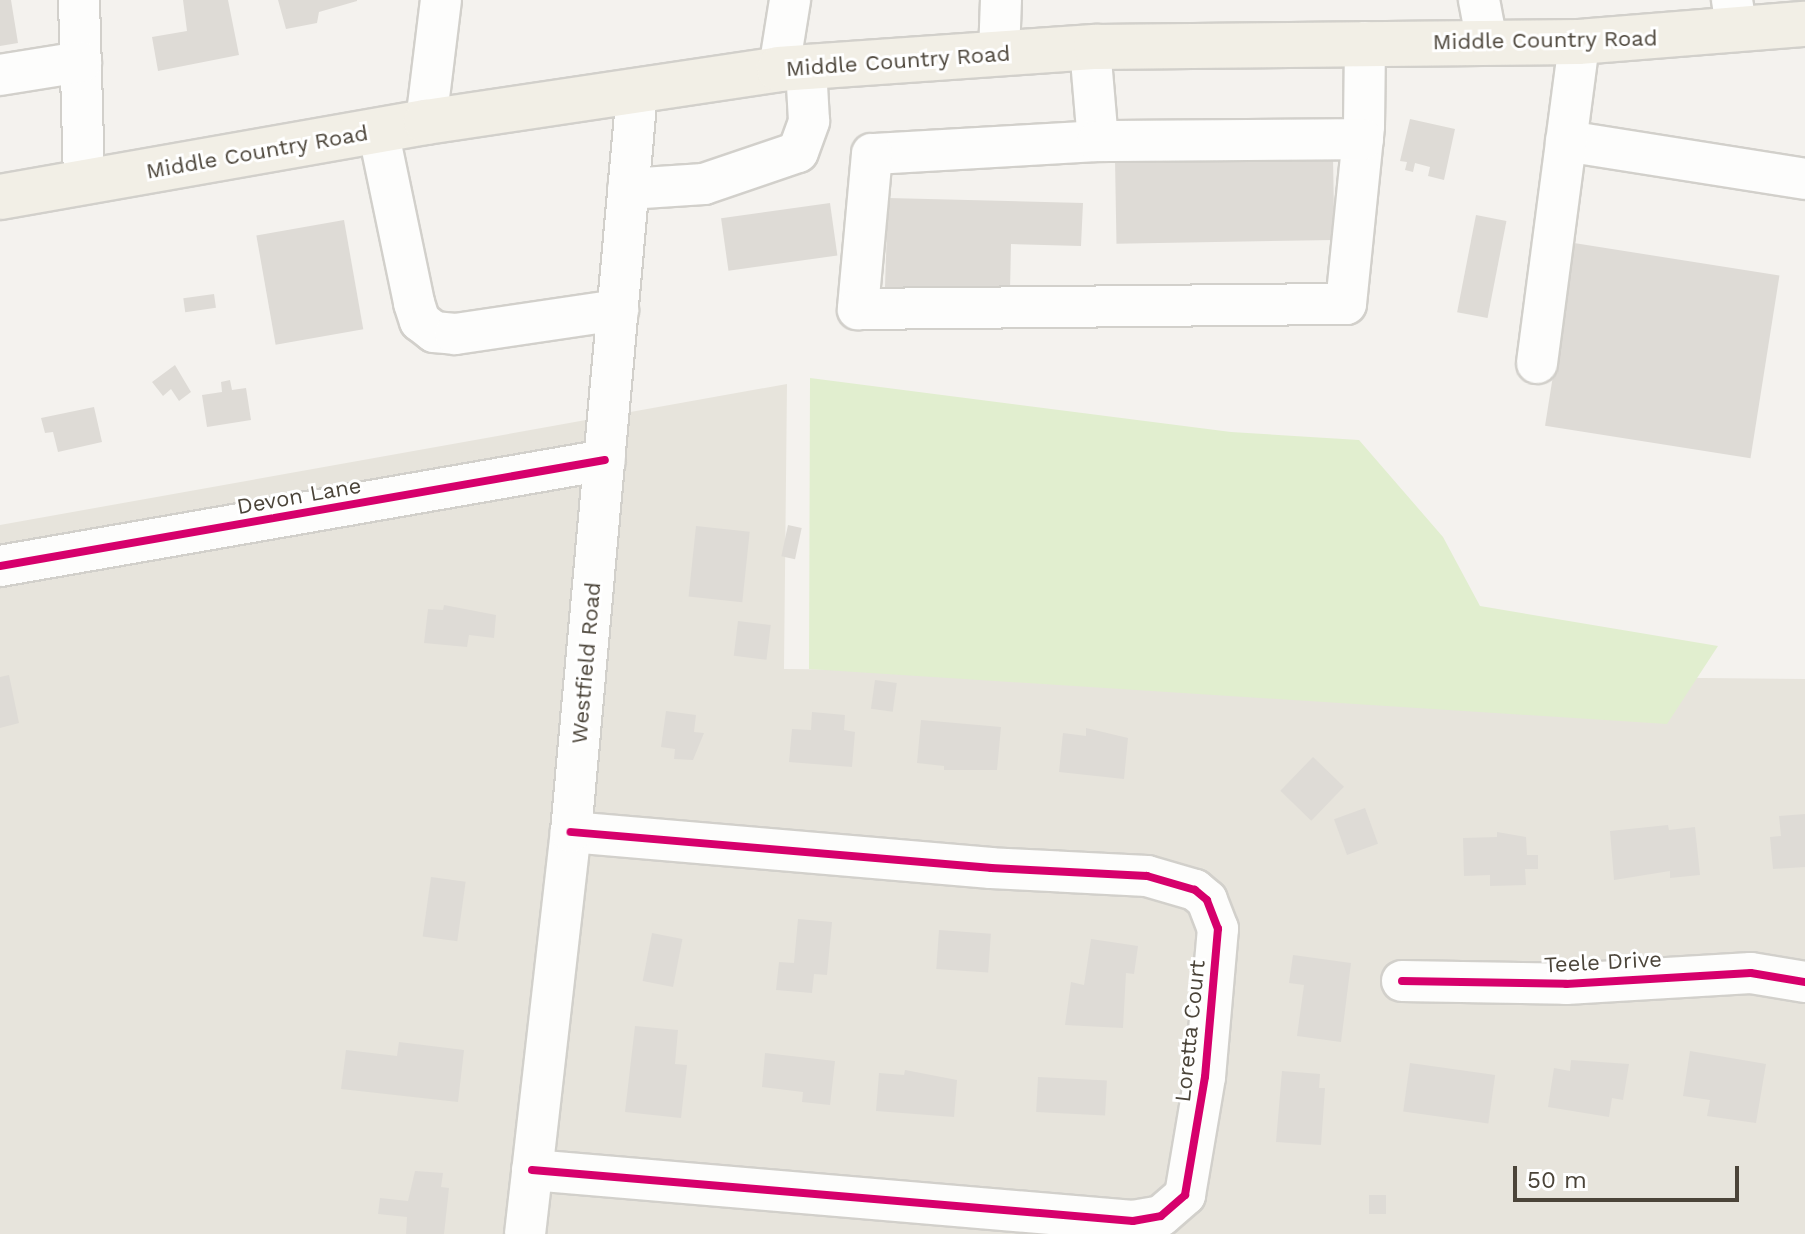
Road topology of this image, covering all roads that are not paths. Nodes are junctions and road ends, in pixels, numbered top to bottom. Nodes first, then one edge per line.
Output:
1 (79, 0) edge
2 (441, 0) edge
3 (790, 0) edge
4 (1001, 0) edge
5 (1735, 16) edge
6 (1483, 21) edge
7 (1805, 24) edge
8 (1365, 42) junction
9 (1579, 42) junction
10 (1090, 48) junction
11 (999, 54) junction
12 (81, 62) junction
13 (792, 68) junction
14 (0, 75) edge
15 (637, 92) junction
16 (426, 122) junction
17 (378, 130) junction
18 (1363, 139) junction
19 (1098, 141) junction
20 (1566, 141) junction
21 (1805, 179) edge
22 (84, 183) junction
23 (628, 189) junction
24 (0, 197) edge
25 (618, 310) junction
26 (1537, 363) dead end
27 (605, 460) junction
28 (0, 566) edge
29 (571, 832) junction
30 (1402, 981) dead end
31 (1805, 982) edge
32 (532, 1170) junction
33 (525, 1234) edge

1 - 12 street
2 - 16 street
3 - 13 street
4 - 11 street
5 - 7 main road, Middle Country Road
5 - 9 main road, Middle Country Road
6 - 8 main road, Middle Country Road
6 - 9 main road, Middle Country Road
8 - 10 main road, Middle Country Road
8 - 18 street
9 - 20 street
10 - 11 main road, Middle Country Road
10 - 19 street
11 - 13 main road, Middle Country Road
12 - 14 street
12 - 22 street
13 - 15 main road, Middle Country Road
13 - 23 street
15 - 16 main road, Middle Country Road
15 - 23 street, Westfield Road
16 - 17 main road, Middle Country Road
17 - 22 main road, Middle Country Road
17 - 25 street
18 - 19 street
18 - 19 street
20 - 21 street
20 - 26 street
22 - 24 main road, Middle Country Road
23 - 25 street, Westfield Road
25 - 27 street, Westfield Road
27 - 28 street, Devon Lane
27 - 29 street, Westfield Road
29 - 32 street, Westfield Road
29 - 32 street, Loretta Court
30 - 31 street, Teele Drive
32 - 33 street, Westfield Road

